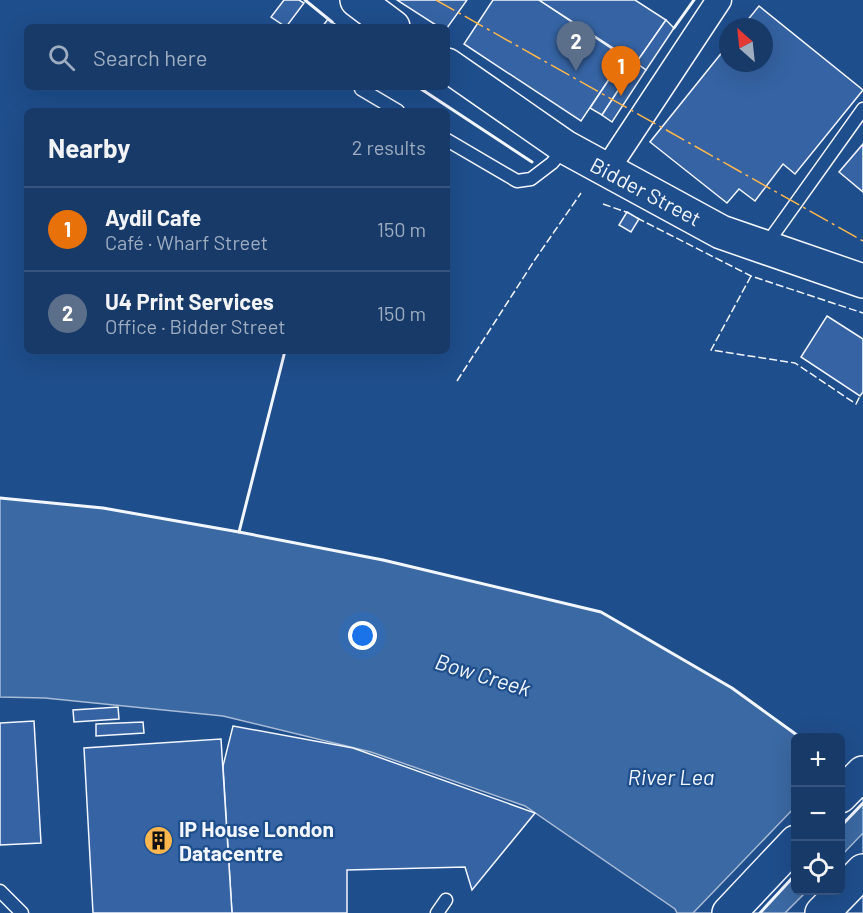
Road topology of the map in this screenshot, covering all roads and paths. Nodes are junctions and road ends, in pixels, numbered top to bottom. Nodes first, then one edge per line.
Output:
1 (357, 0) edge
2 (719, 0) edge
3 (389, 24) edge
4 (450, 66) edge
5 (363, 90) edge
6 (393, 108) edge
7 (863, 109) edge
8 (450, 142) edge
9 (566, 147) junction
10 (606, 171) junction
11 (764, 248) junction
12 (863, 281) edge
13 (863, 773) edge
14 (845, 791) edge
15 (791, 846) edge
16 (857, 877) edge
17 (0, 891) edge
18 (446, 900) dead end
19 (22, 913) edge
20 (437, 913) edge
21 (729, 913) edge
22 (822, 913) edge

1 - 3 main road
2 - 10 street
4 - 9 main road, Bidder Street
5 - 6 lane
7 - 11 lane
8 - 9 lane
9 - 10 main road, Bidder Street
10 - 11 main road, Bidder Street
11 - 12 main road, Bidder Street
13 - 14 main road
15 - 21 main road
16 - 22 main road
17 - 19 lane
18 - 20 lane

